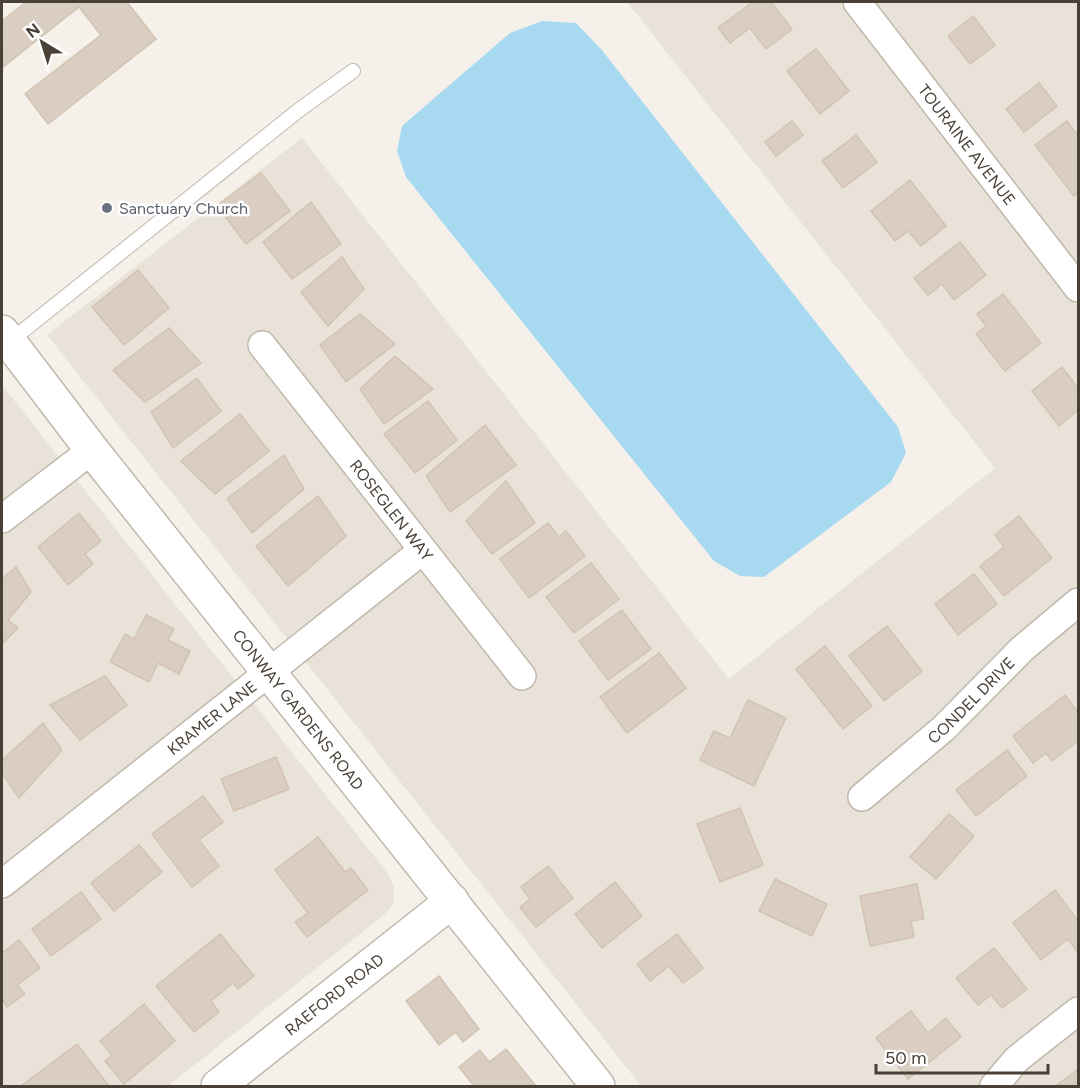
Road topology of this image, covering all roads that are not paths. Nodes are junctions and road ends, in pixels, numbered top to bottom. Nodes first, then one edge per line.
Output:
1 (857, 2) edge
2 (353, 71) dead end
3 (1078, 288) edge
4 (5, 337) edge
5 (262, 345) dead end
6 (92, 450) junction
7 (2, 519) edge
8 (423, 550) junction
9 (1078, 602) edge
10 (269, 671) junction
11 (522, 676) dead end
12 (862, 797) dead end
13 (2, 884) edge
14 (452, 901) junction
15 (1078, 1011) edge
16 (218, 1086) edge
17 (598, 1086) edge
18 (994, 1086) edge

1 - 3 street, TOURAINE AVENUE
2 - 4 lane
4 - 6 street, CONWAY GARDENS ROAD
5 - 8 street, ROSEGLEN WAY
6 - 7 street
6 - 10 street, CONWAY GARDENS ROAD
8 - 10 street, KRAMER LANE
8 - 11 street, ROSEGLEN WAY
9 - 12 street, CONDEL DRIVE
10 - 13 street, KRAMER LANE
10 - 14 street, CONWAY GARDENS ROAD
14 - 16 street, RAEFORD ROAD
14 - 17 street, CONWAY GARDENS ROAD
15 - 18 street

